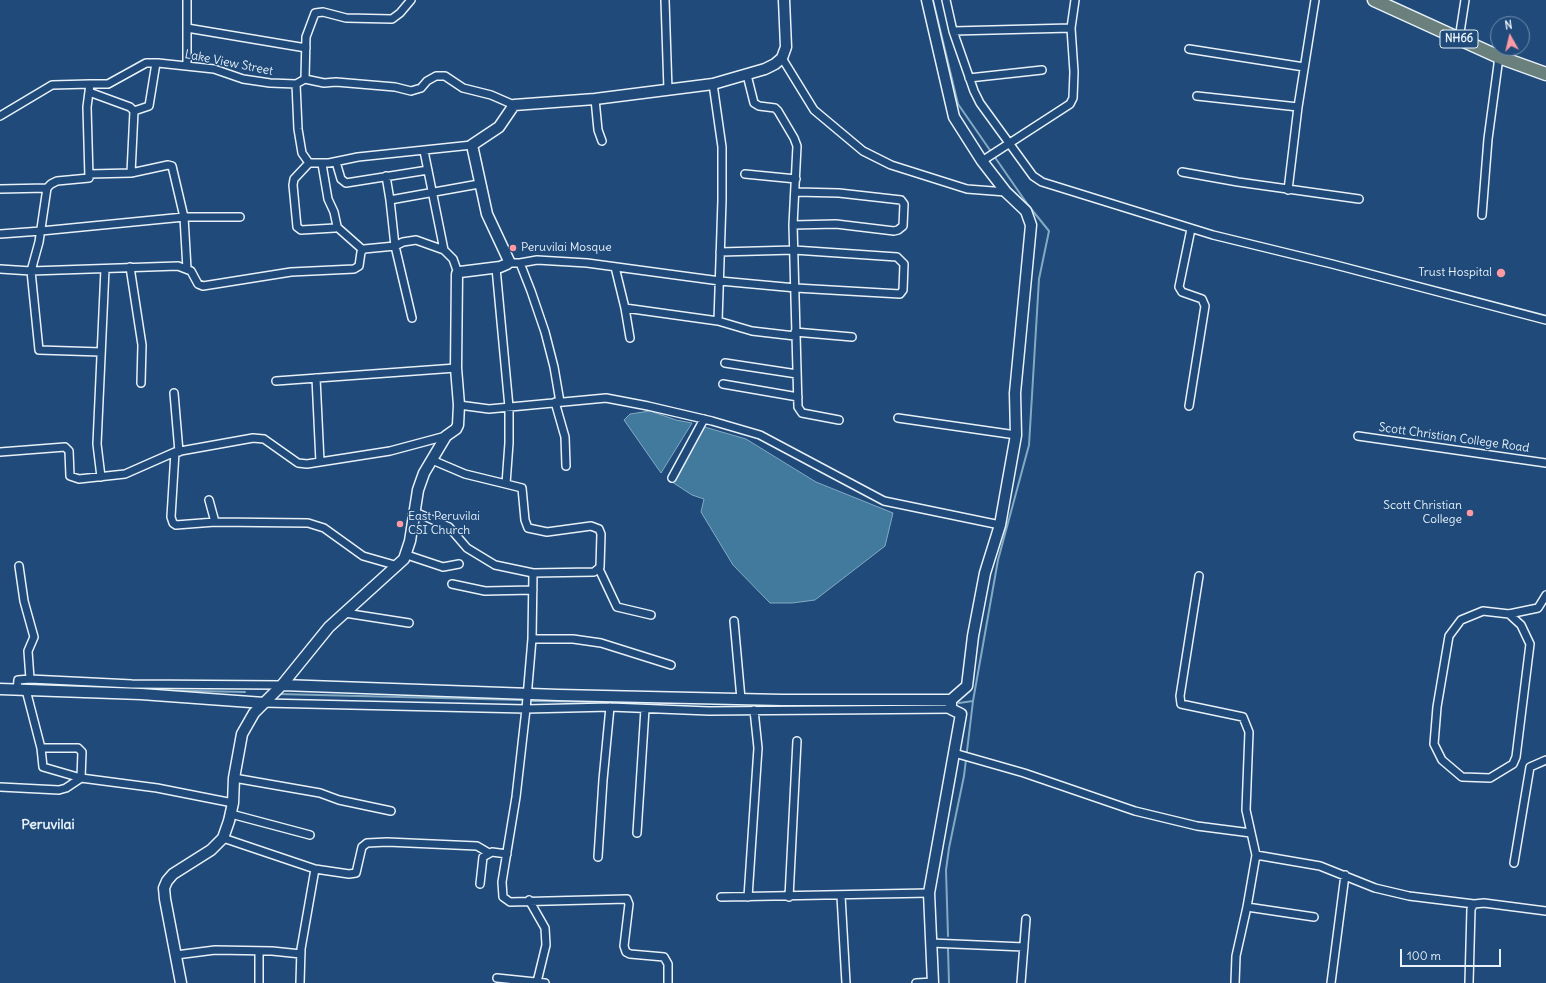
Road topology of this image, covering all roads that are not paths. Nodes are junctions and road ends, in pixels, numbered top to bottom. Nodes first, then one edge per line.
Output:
1 (187, 0) edge
2 (411, 0) edge
3 (665, 0) edge
4 (784, 0) edge
5 (927, 0) edge
6 (946, 0) edge
7 (1075, 0) edge
8 (1315, 0) edge
9 (1374, 0) edge
10 (1465, 0) edge
11 (187, 28) junction
12 (1071, 28) junction
13 (953, 31) junction
14 (1459, 39) junction
15 (306, 48) junction
16 (1189, 48) dead end
17 (1499, 57) junction
18 (782, 58) junction
19 (156, 63) junction
20 (187, 65) junction
21 (1304, 67) junction
22 (1042, 70) dead end
23 (1546, 74) edge
24 (747, 75) junction
25 (969, 78) junction
26 (305, 80) junction
27 (90, 84) junction
28 (296, 84) junction
29 (713, 84) junction
30 (668, 90) junction
31 (89, 92) junction
32 (1197, 96) dead end
33 (595, 99) junction
34 (514, 105) junction
35 (1298, 107) junction
36 (134, 111) junction
37 (0, 116) edge
38 (602, 141) dead end
39 (1010, 144) junction
40 (472, 145) junction
41 (424, 151) junction
42 (986, 159) junction
43 (336, 162) junction
44 (309, 163) junction
45 (322, 164) junction
46 (428, 170) junction
47 (1182, 172) dead end
48 (131, 173) junction
49 (89, 174) junction
50 (745, 174) dead end
51 (386, 176) junction
52 (796, 179) junction
53 (479, 184) junction
54 (47, 188) junction
55 (0, 189) edge
56 (1288, 190) junction
57 (433, 191) junction
58 (796, 192) junction
59 (1006, 192) junction
60 (1359, 199) dead end
61 (390, 200) junction
62 (1482, 215) dead end
63 (184, 217) junction
64 (240, 217) dead end
65 (793, 225) junction
66 (336, 227) junction
67 (1191, 229) junction
68 (41, 231) junction
69 (0, 234) edge
70 (394, 246) junction
71 (363, 250) junction
72 (444, 250) junction
73 (794, 250) junction
74 (720, 252) junction
75 (508, 263) junction
76 (520, 263) junction
77 (130, 267) junction
78 (614, 267) junction
79 (496, 268) junction
80 (0, 269) edge
81 (105, 269) junction
82 (187, 269) junction
83 (31, 271) junction
84 (458, 273) junction
85 (720, 281) junction
86 (796, 288) junction
87 (625, 308) junction
88 (412, 318) dead end
89 (1546, 320) edge
90 (718, 321) junction
91 (795, 334) junction
92 (852, 337) dead end
93 (630, 338) dead end
94 (101, 352) junction
95 (724, 363) dead end
96 (456, 368) junction
97 (796, 374) junction
98 (316, 378) junction
99 (276, 382) dead end
100 (141, 383) dead end
101 (723, 384) dead end
102 (174, 393) dead end
103 (798, 397) junction
104 (557, 402) junction
105 (459, 405) junction
106 (1189, 406) dead end
107 (509, 408) junction
108 (898, 418) dead end
109 (704, 419) junction
110 (838, 420) dead end
111 (1016, 435) junction
112 (446, 436) junction
113 (1358, 436) dead end
114 (0, 452) edge
115 (177, 452) junction
116 (432, 460) junction
117 (320, 462) junction
118 (1546, 463) edge
119 (566, 466) dead end
120 (101, 477) junction
121 (672, 478) dead end
122 (506, 484) junction
123 (209, 500) dead end
124 (415, 512) junction
125 (215, 522) junction
126 (1000, 525) junction
127 (407, 555) junction
128 (459, 564) dead end
129 (19, 566) dead end
130 (398, 566) junction
131 (599, 569) junction
132 (533, 574) junction
133 (1198, 576) dead end
134 (452, 584) dead end
135 (533, 590) junction
136 (1546, 595) edge
137 (345, 613) junction
138 (1509, 614) junction
139 (651, 615) dead end
140 (734, 621) dead end
141 (409, 624) dead end
142 (532, 639) junction
143 (671, 665) dead end
144 (30, 679) junction
145 (282, 685) junction
146 (0, 689) edge
147 (22, 690) junction
148 (527, 693) junction
149 (741, 699) junction
150 (264, 703) junction
151 (951, 704) junction
152 (610, 707) junction
153 (526, 709) junction
154 (645, 709) junction
155 (754, 710) junction
156 (797, 741) dead end
157 (41, 748) junction
158 (954, 753) junction
159 (1546, 760) edge
160 (81, 778) junction
161 (234, 778) junction
162 (0, 787) edge
163 (233, 803) junction
164 (391, 810) dead end
165 (231, 814) junction
166 (637, 833) dead end
167 (1251, 834) junction
168 (310, 835) dead end
169 (223, 838) junction
170 (489, 853) junction
171 (507, 854) junction
172 (1256, 855) junction
173 (598, 857) dead end
174 (1514, 863) dead end
175 (315, 869) junction
176 (1345, 875) junction
177 (480, 884) dead end
178 (929, 893) junction
179 (841, 896) junction
180 (721, 897) dead end
181 (748, 897) junction
182 (788, 897) junction
183 (529, 900) junction
184 (1474, 904) junction
185 (1247, 907) junction
186 (1546, 911) edge
187 (1314, 917) dead end
188 (1026, 919) dead end
189 (931, 943) junction
190 (1024, 947) junction
191 (259, 951) junction
192 (176, 954) junction
193 (301, 954) junction
194 (497, 978) dead end
195 (933, 982) edge
196 (181, 983) edge
197 (259, 983) edge
198 (300, 983) edge
199 (541, 983) edge
200 (668, 983) edge
201 (846, 983) edge
202 (916, 983) edge
203 (1021, 983) edge
204 (1234, 983) edge
205 (1331, 983) edge
206 (1469, 983) edge

1 - 11 street
2 - 15 street
3 - 30 street
4 - 18 street
5 - 42 street
6 - 13 street
7 - 12 street
8 - 21 street
9 - 14 highway, NH66
10 - 14 street
11 - 15 street
11 - 20 street
12 - 13 street
12 - 39 street
13 - 25 street
14 - 17 highway, NH66
15 - 26 street
16 - 21 street
17 - 23 highway, NH66
17 - 62 street
18 - 24 street
18 - 59 street
19 - 20 street, Lake View Street
19 - 27 street, Lake View Street
19 - 36 street
20 - 28 street, Lake View Street
21 - 35 street
22 - 25 street
24 - 29 street
24 - 52 street
25 - 39 street
26 - 28 street, Lake View Street
26 - 34 street
27 - 31 street
27 - 37 street, Lake View Street
28 - 44 street
29 - 30 street
29 - 74 street
30 - 33 street
31 - 36 street
31 - 49 street
32 - 35 street
33 - 34 street
33 - 38 street
34 - 40 street
35 - 56 street
36 - 48 street
39 - 42 street
39 - 67 street
40 - 41 street
40 - 53 street
41 - 43 street
41 - 46 street
42 - 59 street
43 - 45 street
43 - 51 street
44 - 45 street
44 - 66 street
45 - 66 street
46 - 51 street
46 - 57 street
47 - 56 street
48 - 49 street
48 - 63 street
49 - 54 street
50 - 52 street
51 - 61 street
52 - 58 street
53 - 57 street
53 - 75 street
54 - 55 street
54 - 68 street
56 - 60 street
57 - 61 street
57 - 72 street
58 - 65 street
58 - 65 street
59 - 111 street
61 - 70 street
63 - 64 street
63 - 68 street
63 - 82 street
65 - 73 street
66 - 71 street
67 - 89 street
67 - 106 street
68 - 69 street
68 - 83 street
70 - 71 street
70 - 72 street
70 - 88 street
71 - 82 street
72 - 84 street
73 - 74 street
73 - 86 street
73 - 86 street
74 - 85 street
75 - 76 street
75 - 79 street
76 - 78 street
76 - 104 street
77 - 81 street
77 - 82 street
77 - 100 street
78 - 85 street
78 - 87 street
79 - 84 street
79 - 107 street
80 - 83 street
81 - 83 street
81 - 94 street
83 - 94 street
84 - 96 street
85 - 86 street
85 - 90 street
86 - 91 street
87 - 90 street
87 - 93 street
90 - 91 street
91 - 92 street
91 - 97 street
94 - 120 street
95 - 97 street
96 - 98 street
96 - 105 street
97 - 103 street
98 - 99 street
98 - 117 street
101 - 103 street
102 - 115 street
103 - 110 street
104 - 107 street
104 - 109 street
104 - 119 street
105 - 107 street
105 - 112 street
107 - 122 street
108 - 111 street
109 - 121 street
109 - 126 street
111 - 126 street
112 - 116 street
112 - 117 street
113 - 118 street, Scott Christian College Road
114 - 120 street
115 - 117 street
115 - 120 street
115 - 125 street
116 - 122 street
116 - 124 street
122 - 131 street
123 - 125 street
124 - 127 street
124 - 132 street
125 - 130 street
126 - 151 street
127 - 128 street
127 - 130 street
129 - 144 street
130 - 137 street
131 - 132 street
131 - 139 street
132 - 135 street
133 - 167 street
134 - 135 street
135 - 142 street
136 - 138 street
137 - 141 street
137 - 145 street
138 - 138 street
140 - 149 street
142 - 143 street
142 - 148 street
144 - 145 street
144 - 147 street
145 - 148 street
145 - 150 street
146 - 147 street
147 - 150 street
147 - 157 street
148 - 149 street
148 - 153 street
149 - 151 street
150 - 153 street
150 - 161 street
151 - 155 street
151 - 158 street
152 - 153 street
152 - 154 street
152 - 173 street
153 - 171 street
154 - 155 street
154 - 166 street
155 - 181 street
156 - 182 street
157 - 160 street
157 - 160 street
158 - 167 street
158 - 178 street
159 - 174 street
160 - 162 street
160 - 163 street
161 - 163 street
161 - 164 street
163 - 165 street
165 - 168 street
165 - 169 street
167 - 172 street
169 - 175 street
169 - 192 street
170 - 171 street
170 - 175 street
170 - 177 street
171 - 183 street
172 - 176 street
172 - 185 street
175 - 193 street
176 - 184 street
176 - 205 street
178 - 179 street
178 - 189 street
179 - 182 street
179 - 201 street
180 - 181 street
181 - 182 street
183 - 199 street
183 - 200 street
184 - 186 street
184 - 206 street
185 - 187 street
185 - 204 street
188 - 190 street
189 - 190 street
189 - 195 street
190 - 203 street
191 - 192 street
191 - 193 street
191 - 197 street
192 - 196 street
193 - 198 street
194 - 199 street
195 - 202 street

